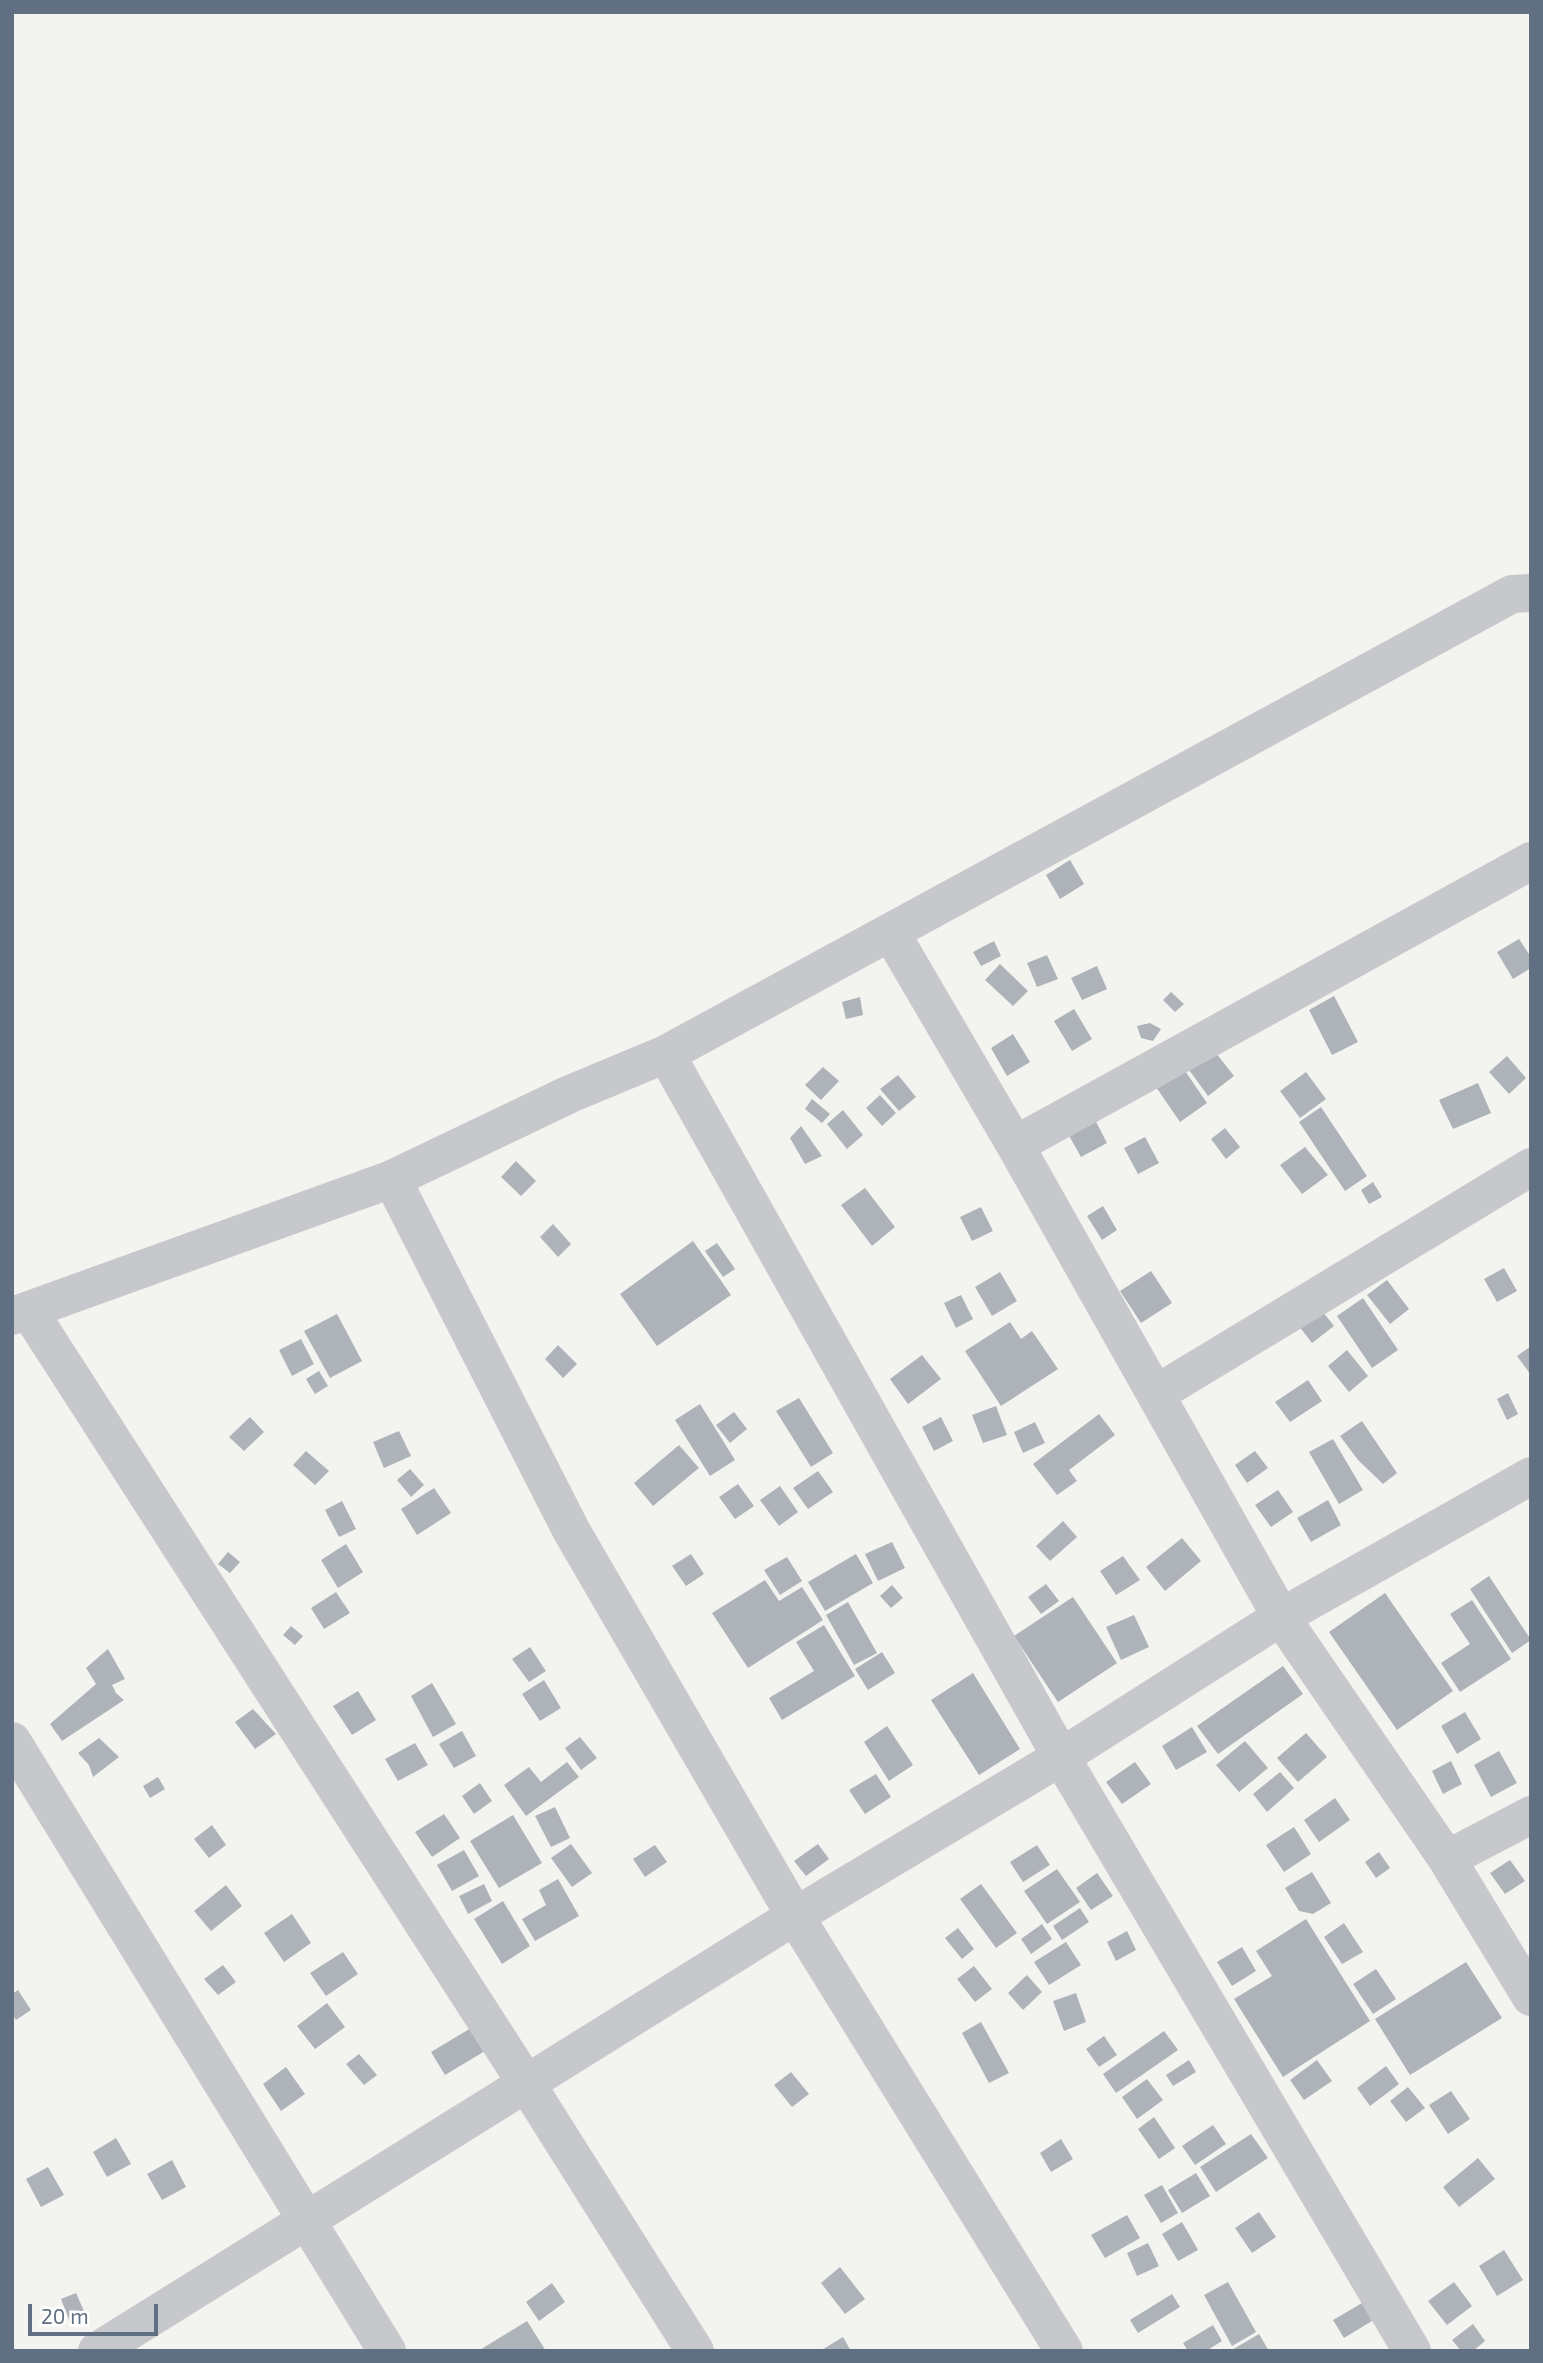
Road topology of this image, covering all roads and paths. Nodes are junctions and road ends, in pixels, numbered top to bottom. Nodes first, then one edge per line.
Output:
1 (1531, 593) edge
2 (1531, 861) edge
3 (891, 933) junction
4 (666, 1054) junction
5 (1016, 1144) junction
6 (1531, 1167) edge
7 (392, 1179) junction
8 (21, 1314) edge
9 (1156, 1394) junction
10 (1531, 1476) edge
11 (1281, 1617) junction
12 (12, 1741) edge
13 (1061, 1757) junction
14 (1531, 1815) edge
15 (1447, 1859) junction
16 (795, 1916) junction
17 (1531, 1997) edge
18 (526, 2083) junction
19 (307, 2220) junction
20 (97, 2351) edge
21 (387, 2351) edge
22 (695, 2351) edge
23 (1064, 2351) edge
24 (1412, 2351) edge

1 - 3 street
2 - 5 street
3 - 4 street
3 - 5 street
4 - 7 street
4 - 13 street
5 - 9 street
6 - 9 street
7 - 8 street
7 - 16 street
8 - 18 street
9 - 11 street
10 - 11 street
11 - 13 street
11 - 15 street
12 - 19 street
13 - 16 street
13 - 24 street
14 - 15 street
15 - 17 street
16 - 18 street
16 - 23 street
18 - 19 street
18 - 22 street
19 - 20 street
19 - 21 street

